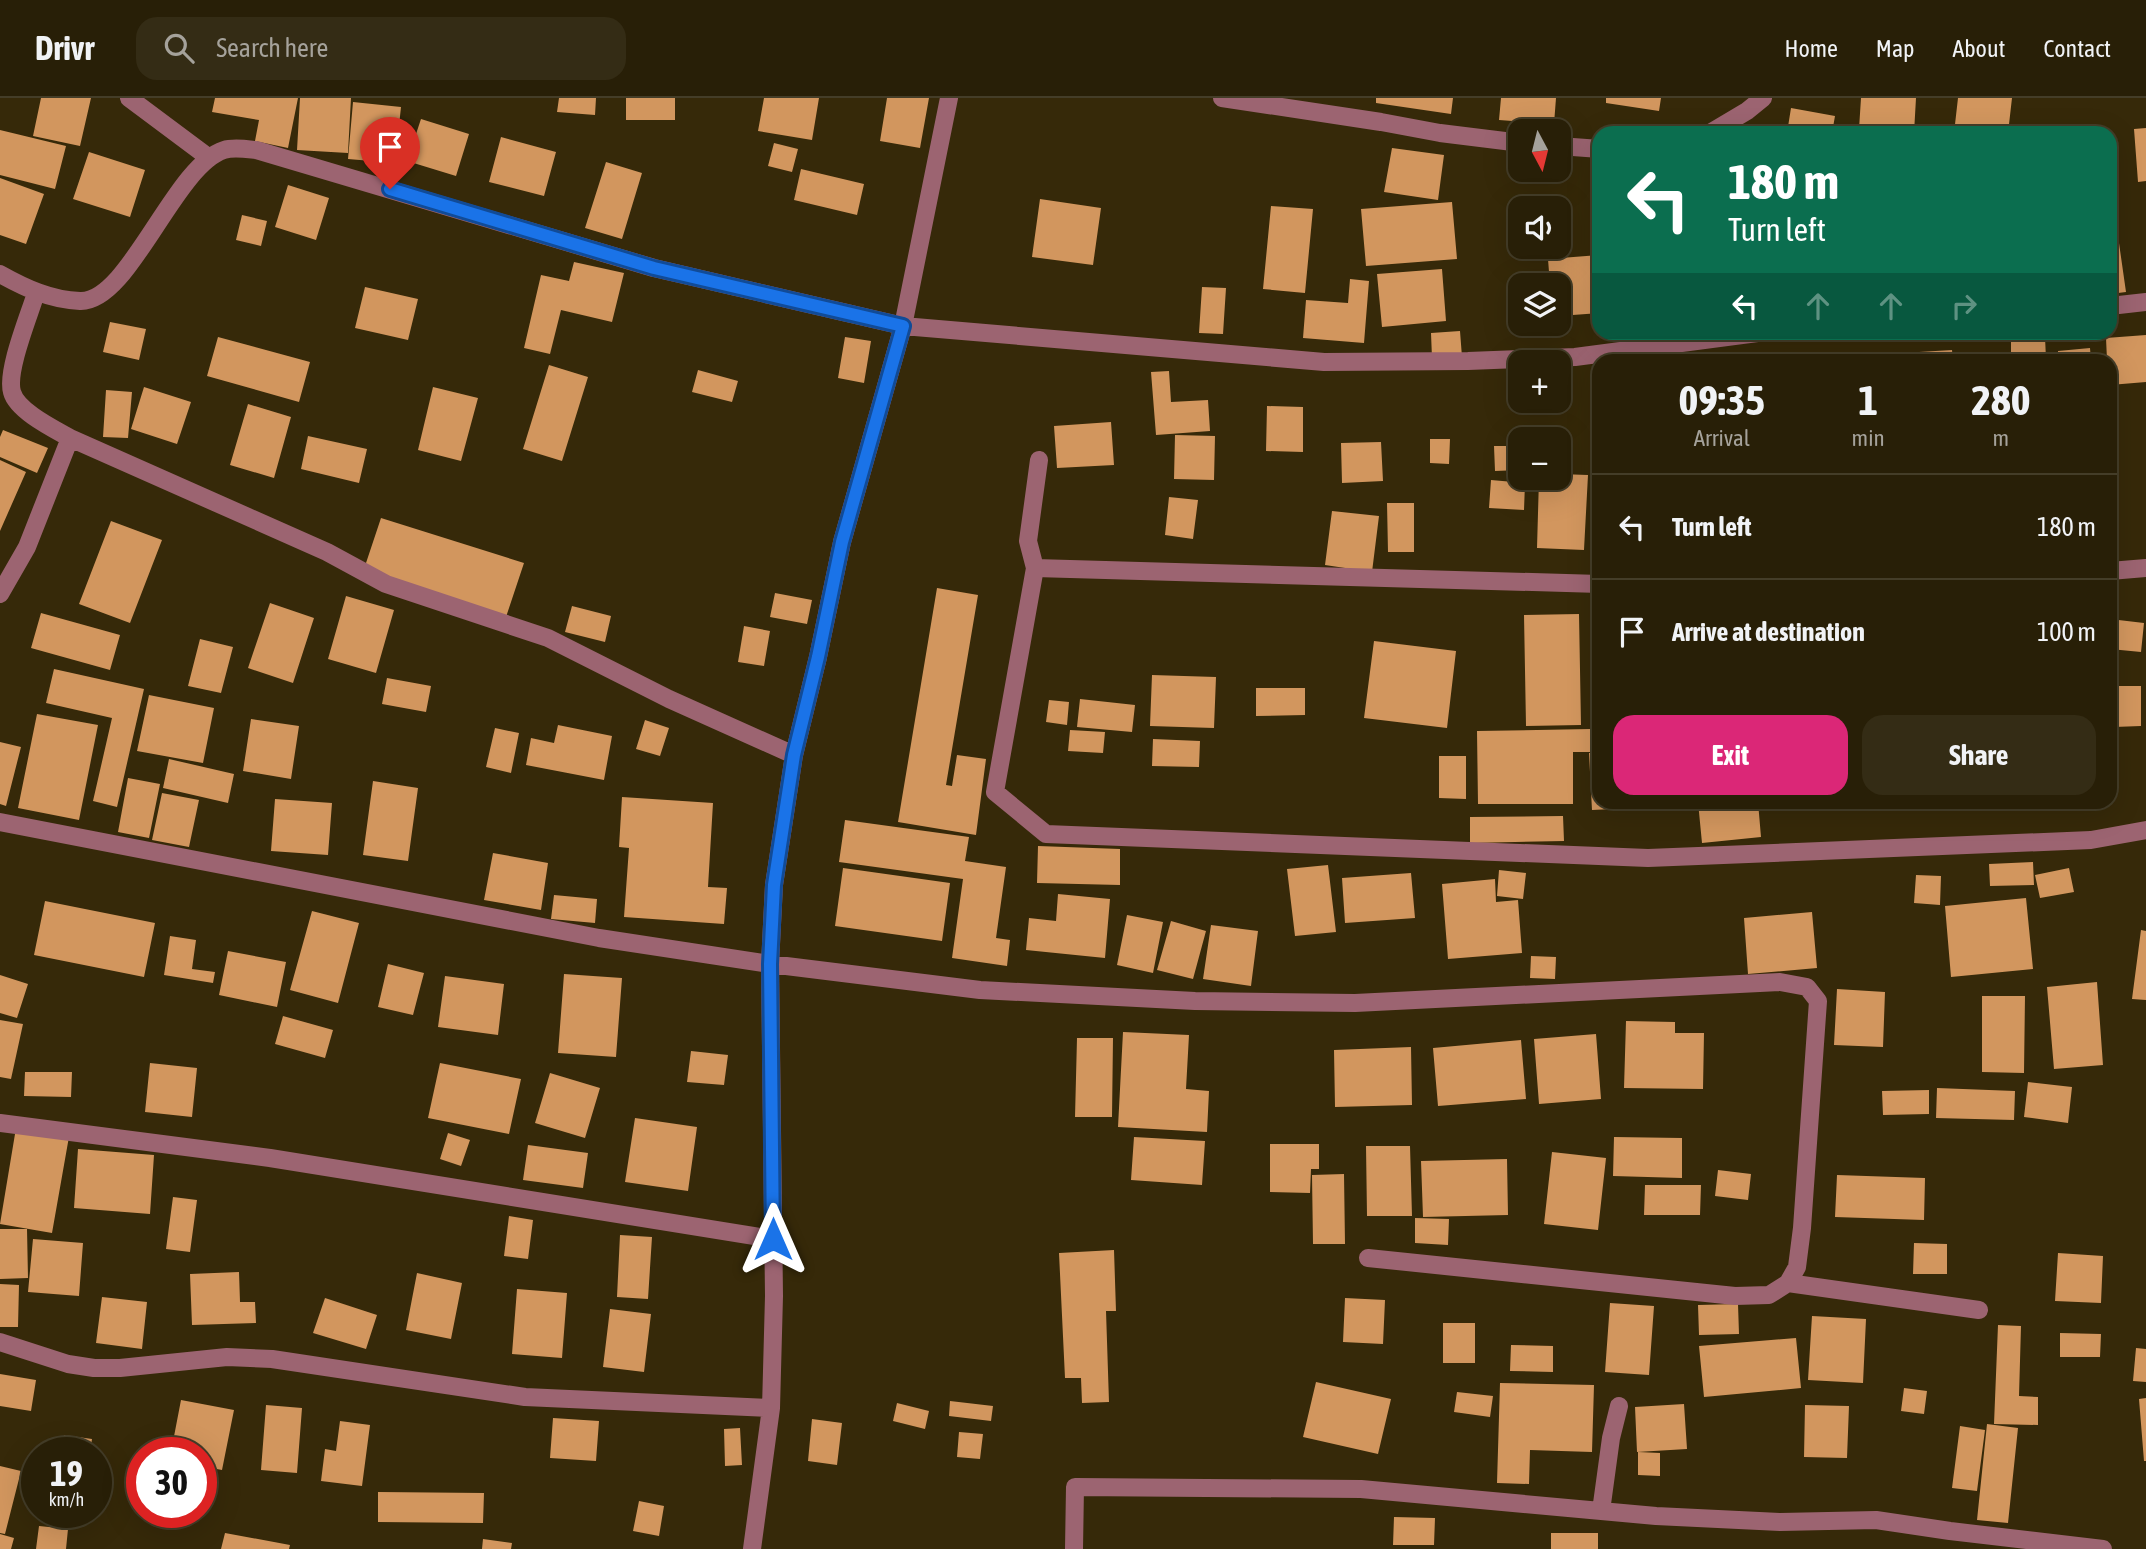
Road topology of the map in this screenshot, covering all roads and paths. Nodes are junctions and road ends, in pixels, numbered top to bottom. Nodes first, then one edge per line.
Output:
1 (129, 98) edge
2 (949, 98) edge
3 (1222, 98) edge
4 (1763, 98) edge
5 (1722, 126) edge
6 (1508, 142) edge
7 (1572, 147) edge
8 (1592, 148) edge
9 (208, 158) junction
10 (0, 274) edge
11 (36, 293) junction
12 (2146, 303) edge
13 (2117, 305) edge
14 (903, 326) junction
15 (1706, 340) edge
16 (1603, 354) edge
17 (1592, 356) edge
18 (70, 438) junction
19 (1039, 460) dead end
20 (1035, 568) junction
21 (2146, 568) edge
22 (2117, 570) edge
23 (1592, 584) edge
24 (0, 594) edge
25 (794, 755) junction
26 (0, 822) edge
27 (2146, 830) edge
28 (770, 964) junction
29 (0, 1123) edge
30 (773, 1239) junction
31 (1368, 1258) dead end
32 (1788, 1283) junction
33 (1979, 1310) dead end
34 (0, 1342) edge
35 (1619, 1406) dead end
36 (771, 1408) junction
37 (1601, 1511) junction
38 (752, 1549) edge
39 (1074, 1549) edge
40 (2103, 1549) edge

1 - 9 street
2 - 14 street
3 - 6 street
4 - 5 street
7 - 8 street
9 - 11 street
9 - 14 street
10 - 11 street
11 - 18 street
12 - 13 street
14 - 17 street
14 - 25 street
15 - 16 street
18 - 24 street
18 - 25 street
19 - 20 street
20 - 23 street
20 - 27 street
21 - 22 street
25 - 28 street
26 - 28 street
28 - 30 street
28 - 32 street
29 - 30 street
30 - 36 street
31 - 32 street
32 - 33 street
34 - 36 street
35 - 37 street
36 - 38 street
37 - 39 street
37 - 40 street

